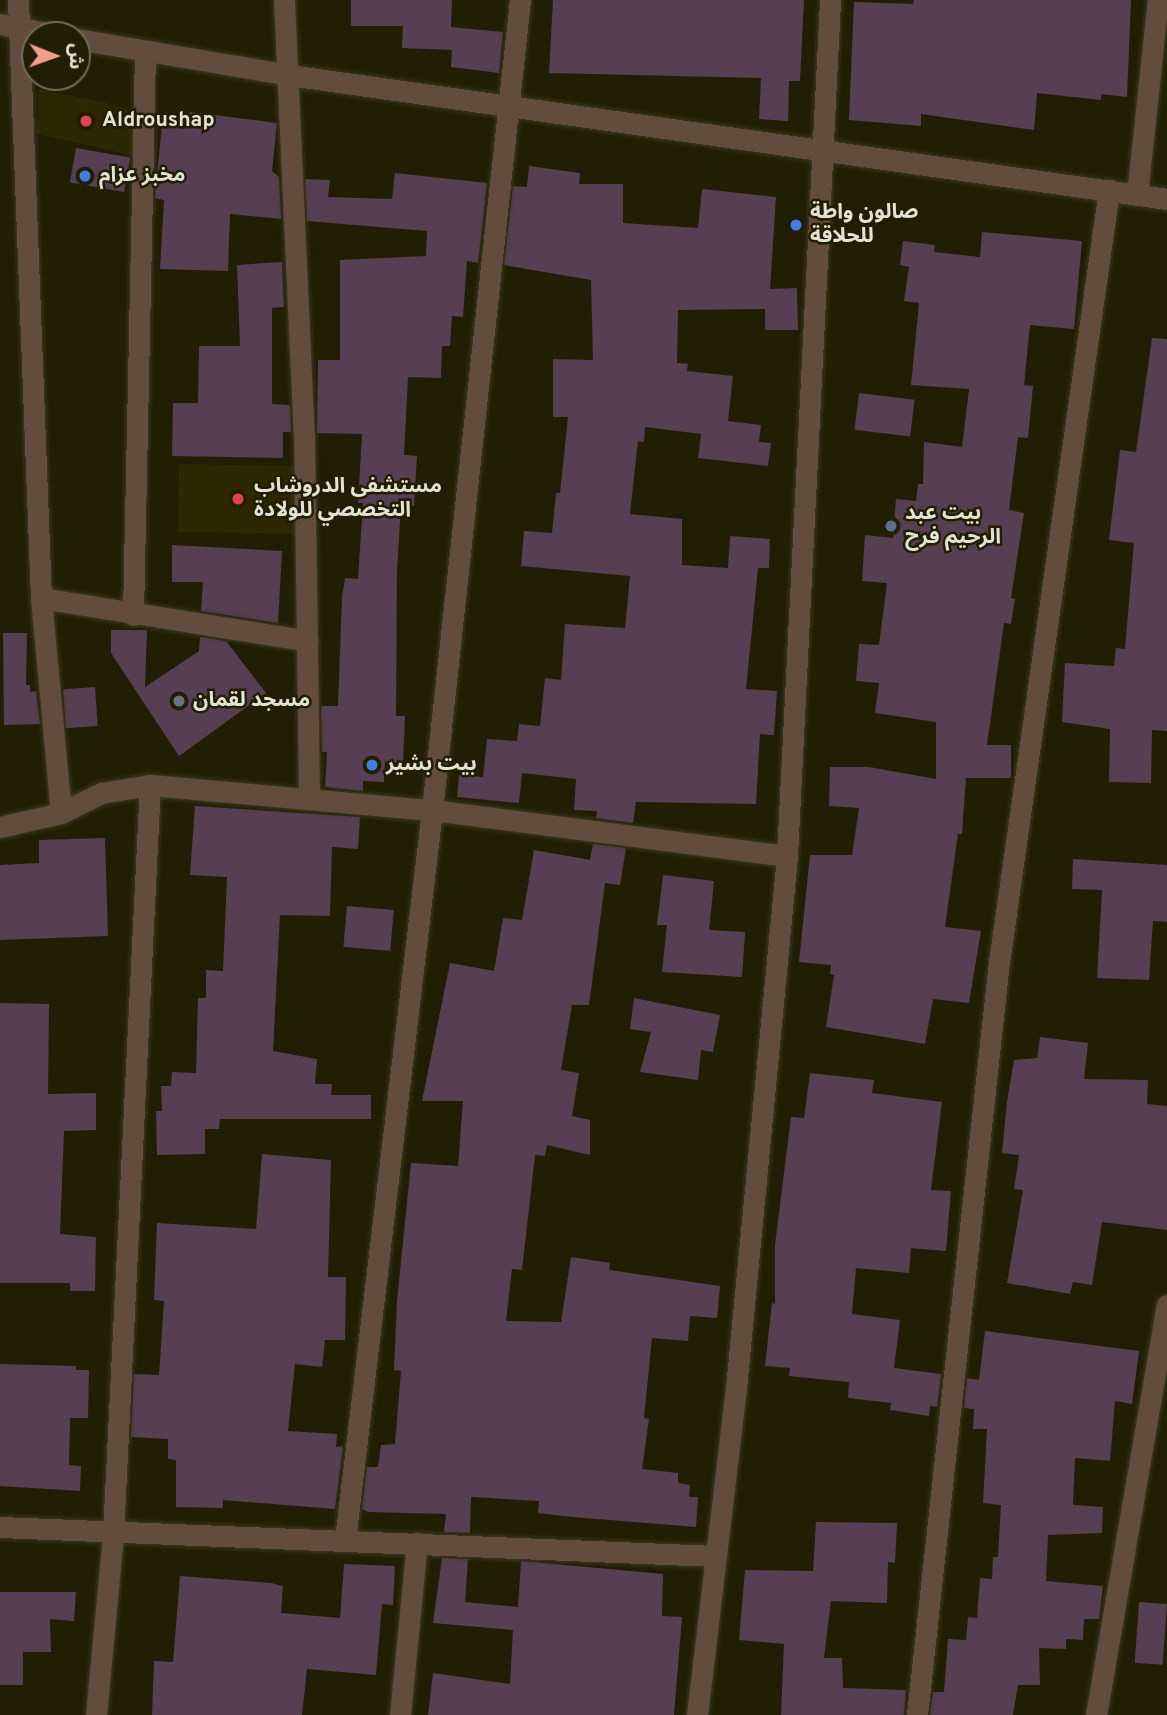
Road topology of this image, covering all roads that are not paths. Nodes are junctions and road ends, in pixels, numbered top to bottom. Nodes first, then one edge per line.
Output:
1 (18, 0) edge
2 (284, 0) edge
3 (520, 0) edge
4 (830, 0) edge
5 (1158, 0) edge
6 (10, 25) edge
7 (91, 42) edge
8 (145, 52) junction
9 (289, 75) junction
10 (510, 106) junction
11 (825, 148) junction
12 (1109, 190) junction
13 (1137, 195) junction
14 (1167, 198) edge
15 (41, 598) junction
16 (133, 615) junction
17 (309, 641) junction
18 (150, 785) junction
19 (309, 796) junction
20 (432, 810) junction
21 (61, 813) junction
22 (0, 827) edge
23 (787, 856) junction
24 (1167, 1305) edge
25 (0, 1527) edge
26 (113, 1535) junction
27 (345, 1540) junction
28 (417, 1543) junction
29 (715, 1556) junction
30 (96, 1715) edge
31 (400, 1715) edge
32 (696, 1715) edge
33 (917, 1715) edge
34 (1096, 1715) edge

1 - 6 street
2 - 9 street
3 - 10 street
4 - 11 street
5 - 13 street
6 - 15 street
7 - 8 street
8 - 9 street
8 - 16 street
9 - 10 street
9 - 17 street
10 - 11 street
10 - 20 street
11 - 12 street
11 - 23 street
12 - 13 street
12 - 33 street
13 - 14 street
15 - 16 street
15 - 21 street
16 - 17 street
17 - 19 street
18 - 19 street
18 - 21 street
18 - 26 street
19 - 20 street
20 - 23 street
20 - 27 street
21 - 22 street
23 - 29 street
24 - 34 street
25 - 26 street
26 - 27 street
26 - 30 street
27 - 28 street
28 - 29 street
28 - 31 street
29 - 32 street

